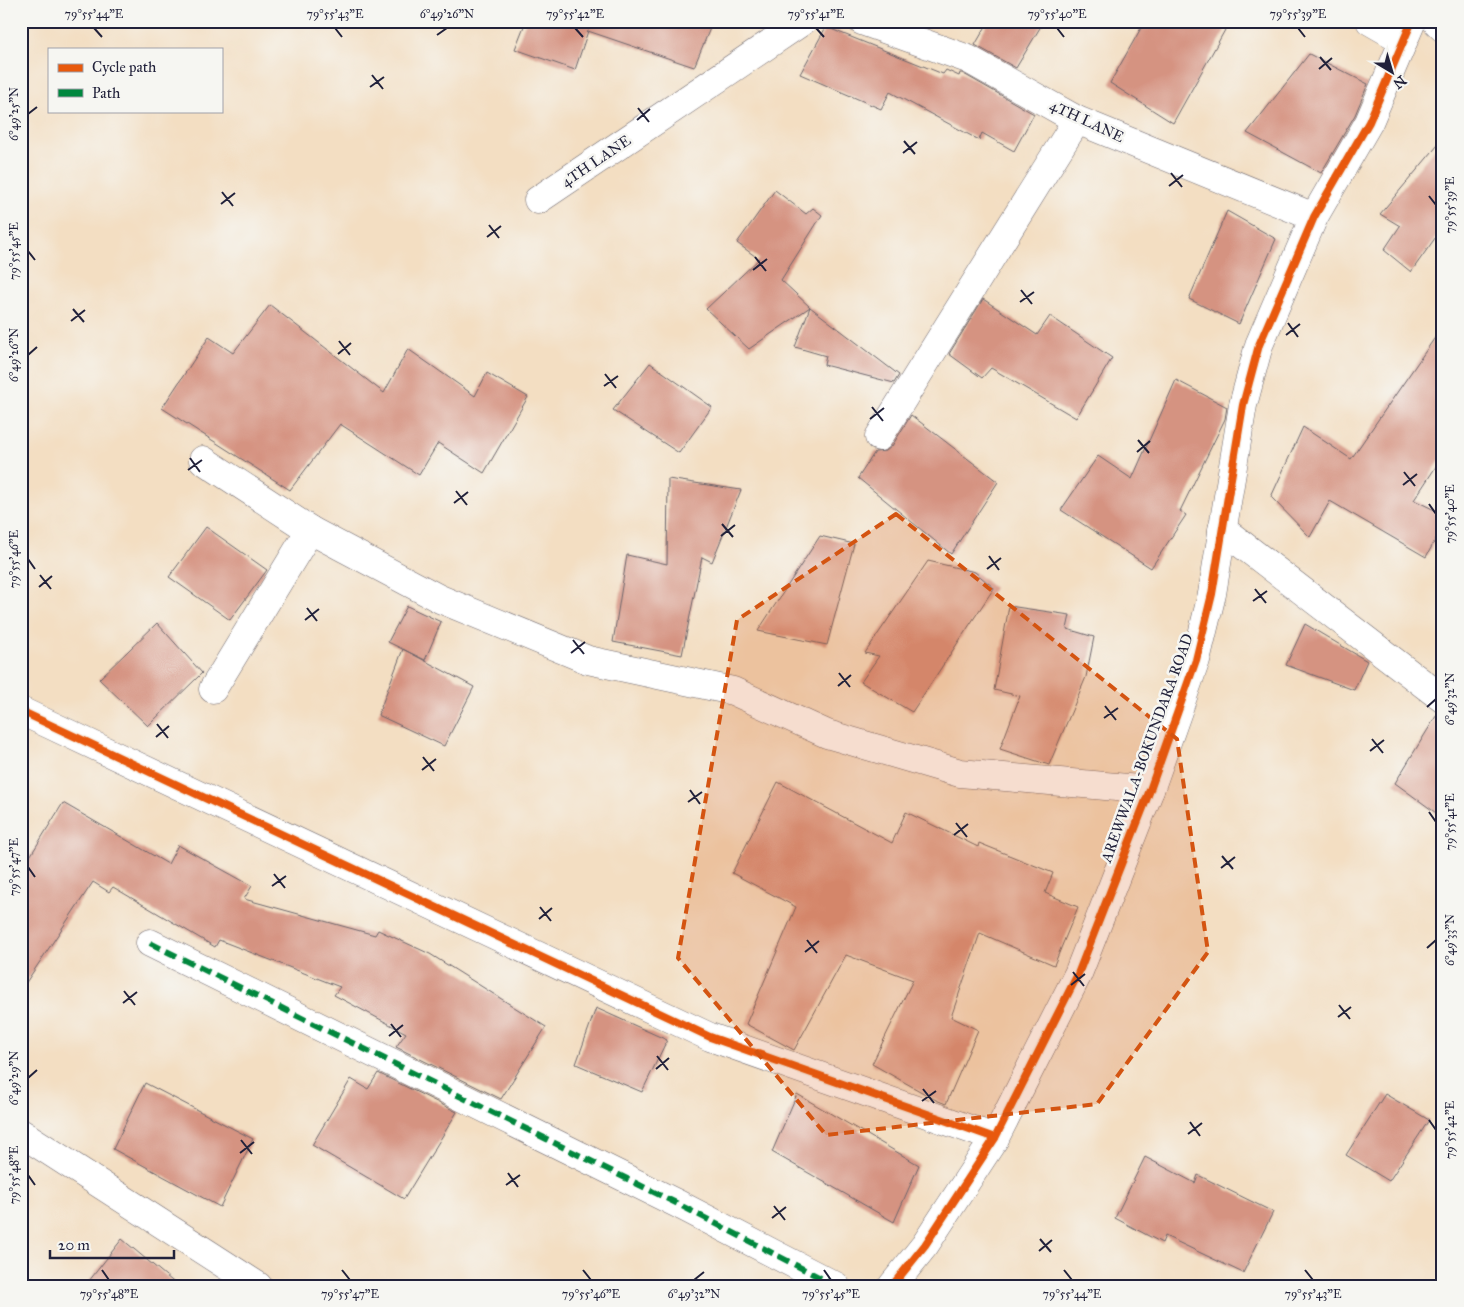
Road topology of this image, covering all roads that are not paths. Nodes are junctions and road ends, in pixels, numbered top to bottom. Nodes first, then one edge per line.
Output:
1 (803, 21) edge
2 (862, 21) edge
3 (1370, 21) edge
4 (1436, 21) edge
5 (1443, 28) edge
6 (1408, 31) edge
7 (1077, 120) junction
8 (538, 200) dead end
9 (1314, 217) junction
10 (879, 437) dead end
11 (203, 460) dead end
12 (1222, 529) junction
13 (310, 530) junction
14 (213, 688) dead end
15 (1443, 699) edge
16 (21, 711) edge
17 (1150, 790) junction
18 (150, 943) dead end
19 (21, 1133) edge
20 (995, 1138) junction
21 (258, 1286) edge
22 (836, 1286) edge
23 (892, 1286) edge

1 - 8 street, 4TH LANE
2 - 7 street, 4TH LANE
3 - 6 street
4 - 5 street
6 - 9 street, AREWWALA-BOKUNDARA ROAD
7 - 9 street, 4TH LANE
7 - 10 street
9 - 12 street, AREWWALA-BOKUNDARA ROAD
11 - 13 street
12 - 15 street
12 - 17 street, AREWWALA-BOKUNDARA ROAD
13 - 14 street
13 - 17 street
16 - 20 street
17 - 20 street, AREWWALA-BOKUNDARA ROAD
18 - 22 street
19 - 21 street
20 - 23 street, AREWWALA-BOKUNDARA ROAD

